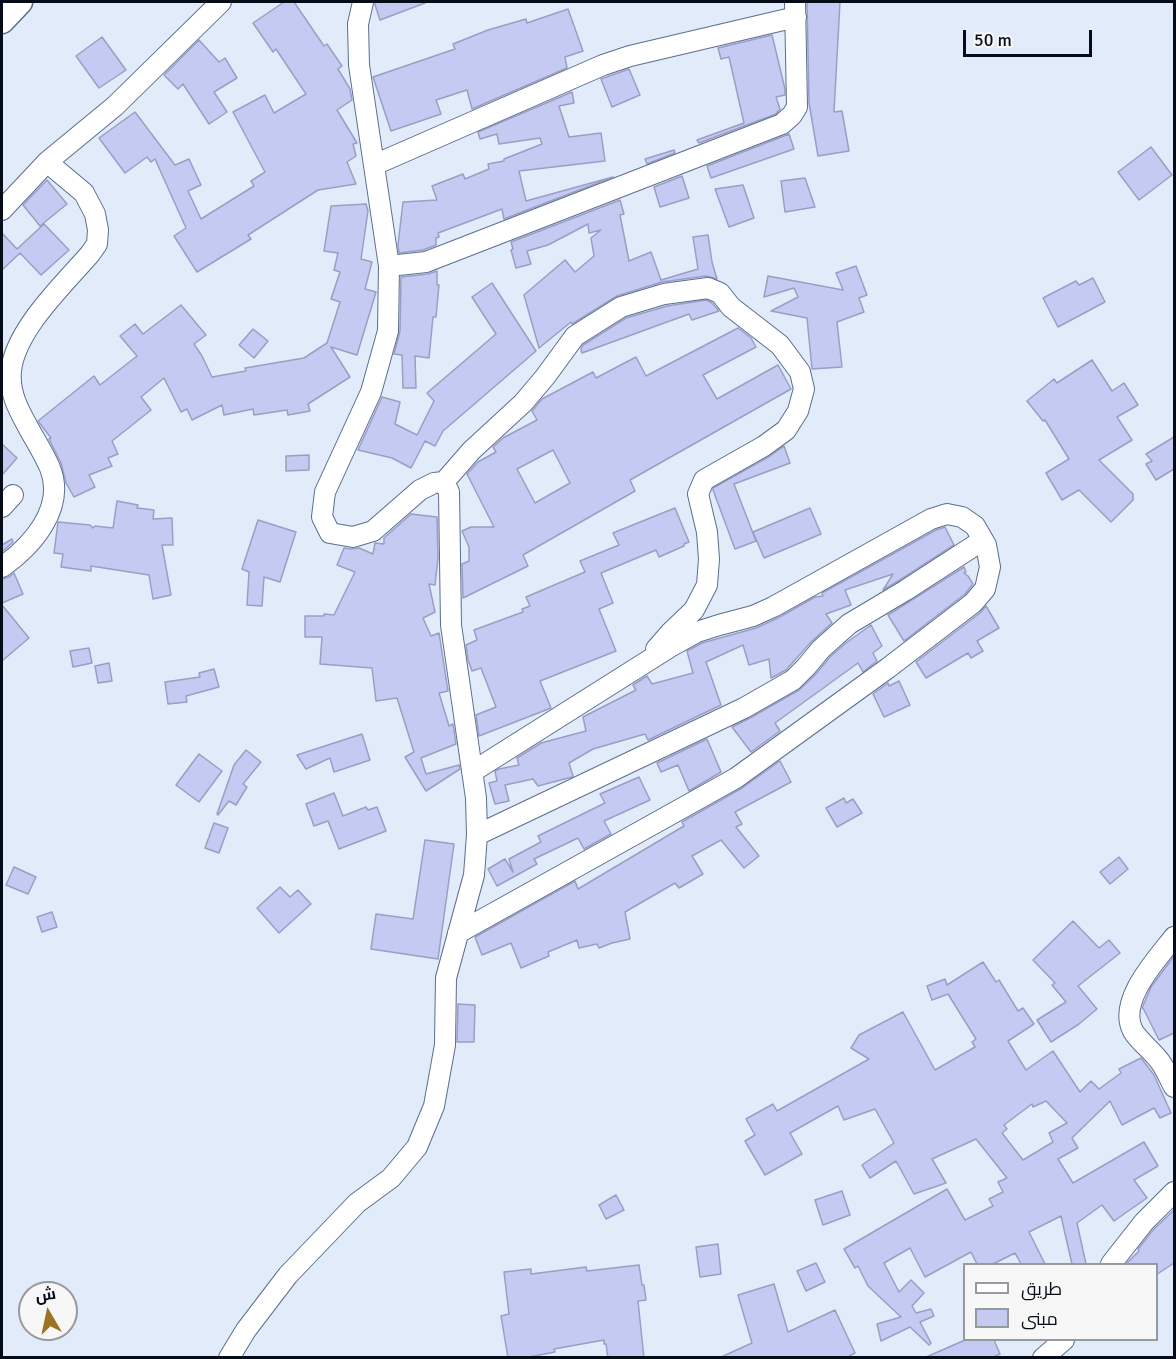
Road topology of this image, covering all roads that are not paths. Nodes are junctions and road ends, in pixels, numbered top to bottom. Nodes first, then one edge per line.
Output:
1 (20, 2) edge
2 (220, 2) edge
3 (363, 2) edge
4 (795, 9) edge
5 (2, 21) edge
6 (47, 162) junction
7 (374, 165) junction
8 (2, 210) edge
9 (389, 266) junction
10 (444, 482) junction
11 (983, 540) junction
12 (2, 567) edge
13 (645, 662) junction
14 (472, 772) junction
15 (477, 836) junction
16 (458, 933) junction
17 (1174, 937) edge
18 (1174, 1087) edge
19 (1174, 1192) edge
20 (1112, 1263) edge
21 (1063, 1341) edge
22 (229, 1358) edge
23 (1043, 1358) edge

1 - 5 street
2 - 6 street
3 - 7 street
4 - 7 street
4 - 9 street
6 - 8 street
6 - 12 street
7 - 9 street
9 - 10 street
10 - 13 street
10 - 14 street
11 - 13 street
11 - 15 street
11 - 16 street
13 - 14 street
14 - 15 street
15 - 16 street
16 - 22 street
17 - 18 street
19 - 20 street
21 - 23 street

